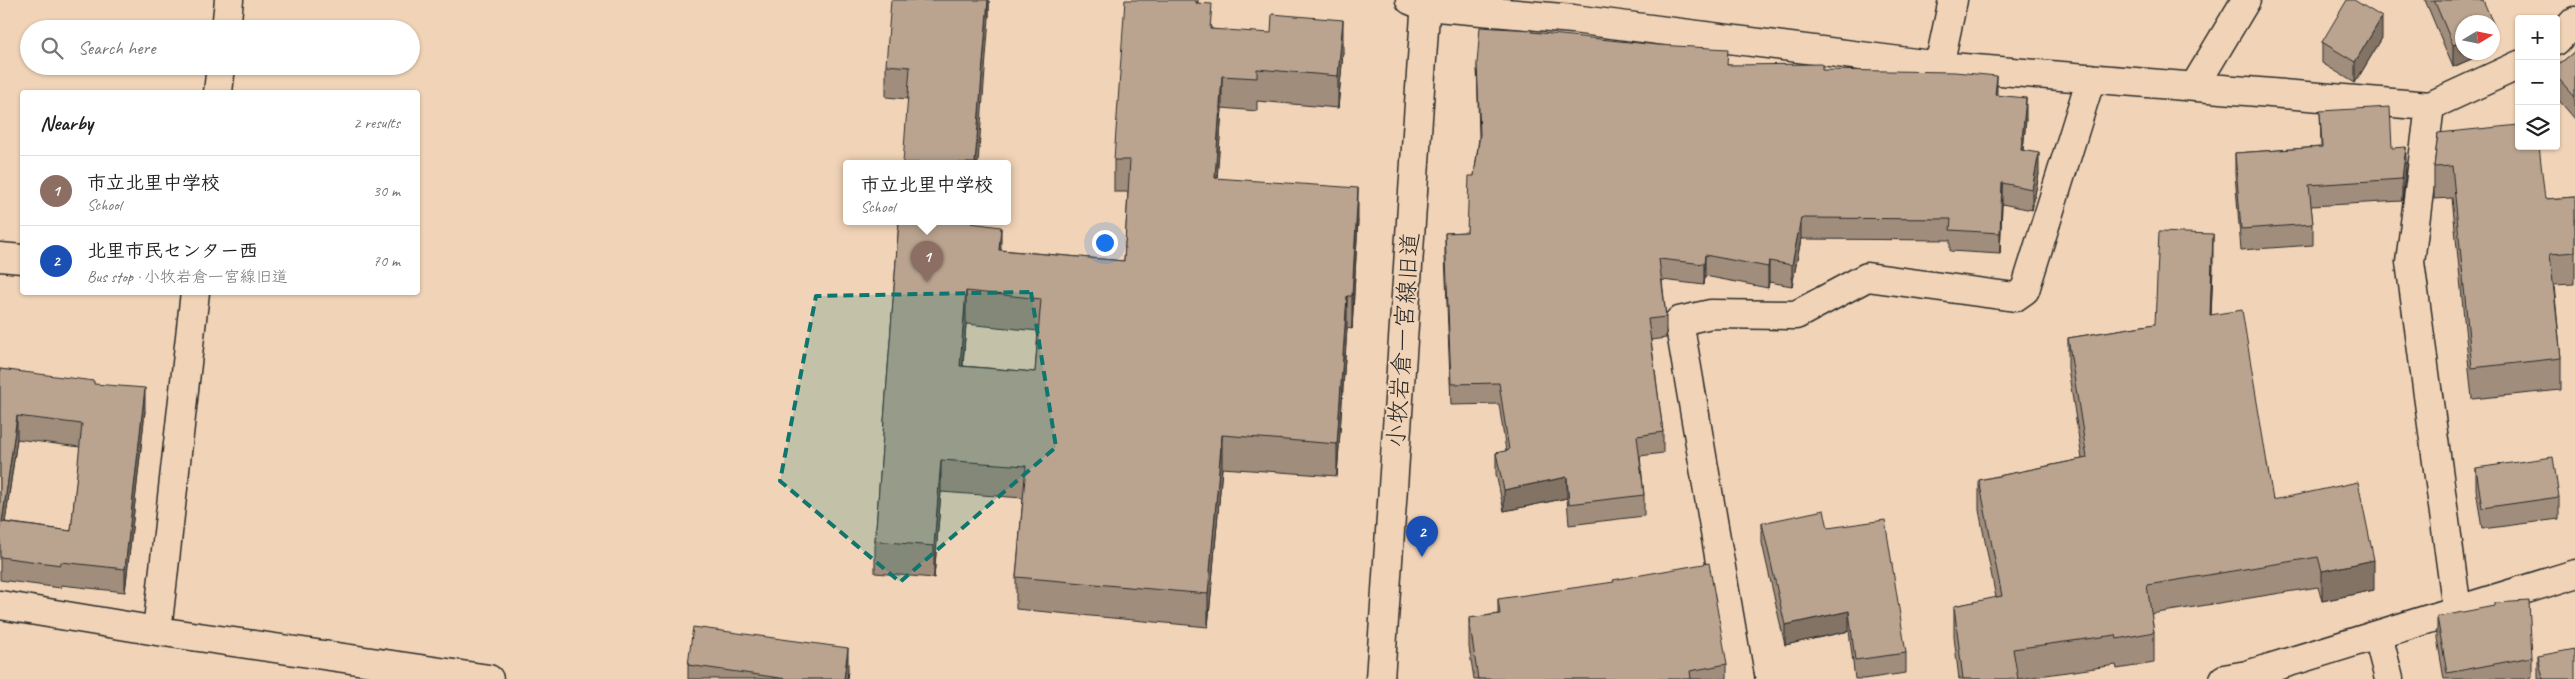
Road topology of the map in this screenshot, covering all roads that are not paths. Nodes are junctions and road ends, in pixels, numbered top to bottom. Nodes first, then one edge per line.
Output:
1 (229, 0) edge
2 (1953, 0) edge
3 (2246, 0) edge
4 (1420, 2) edge
5 (1579, 10) edge
6 (227, 20) edge
7 (2575, 21) edge
8 (2560, 37) edge
9 (1939, 66) junction
10 (2515, 67) edge
11 (220, 75) edge
12 (2091, 78) junction
13 (2194, 87) junction
14 (218, 90) edge
15 (2430, 106) junction
16 (0, 257) edge
17 (20, 259) edge
18 (196, 295) edge
19 (2575, 574) edge
20 (0, 605) edge
21 (2458, 610) junction
22 (156, 631) junction
23 (2378, 635) junction
24 (2239, 678) edge
25 (489, 679) edge
26 (1380, 679) edge
27 (1740, 679) edge
28 (2389, 679) edge

1 - 6 street
2 - 9 street
3 - 13 street
4 - 5 street
4 - 26 street, 小牧岩倉一宮線旧道
5 - 9 street
7 - 8 street
9 - 12 street
10 - 15 street
11 - 14 street
12 - 13 street
12 - 27 street
13 - 15 street
15 - 21 street
16 - 17 street
18 - 22 street
19 - 21 street
20 - 22 street
21 - 23 street
22 - 25 street
23 - 24 street
23 - 28 street

